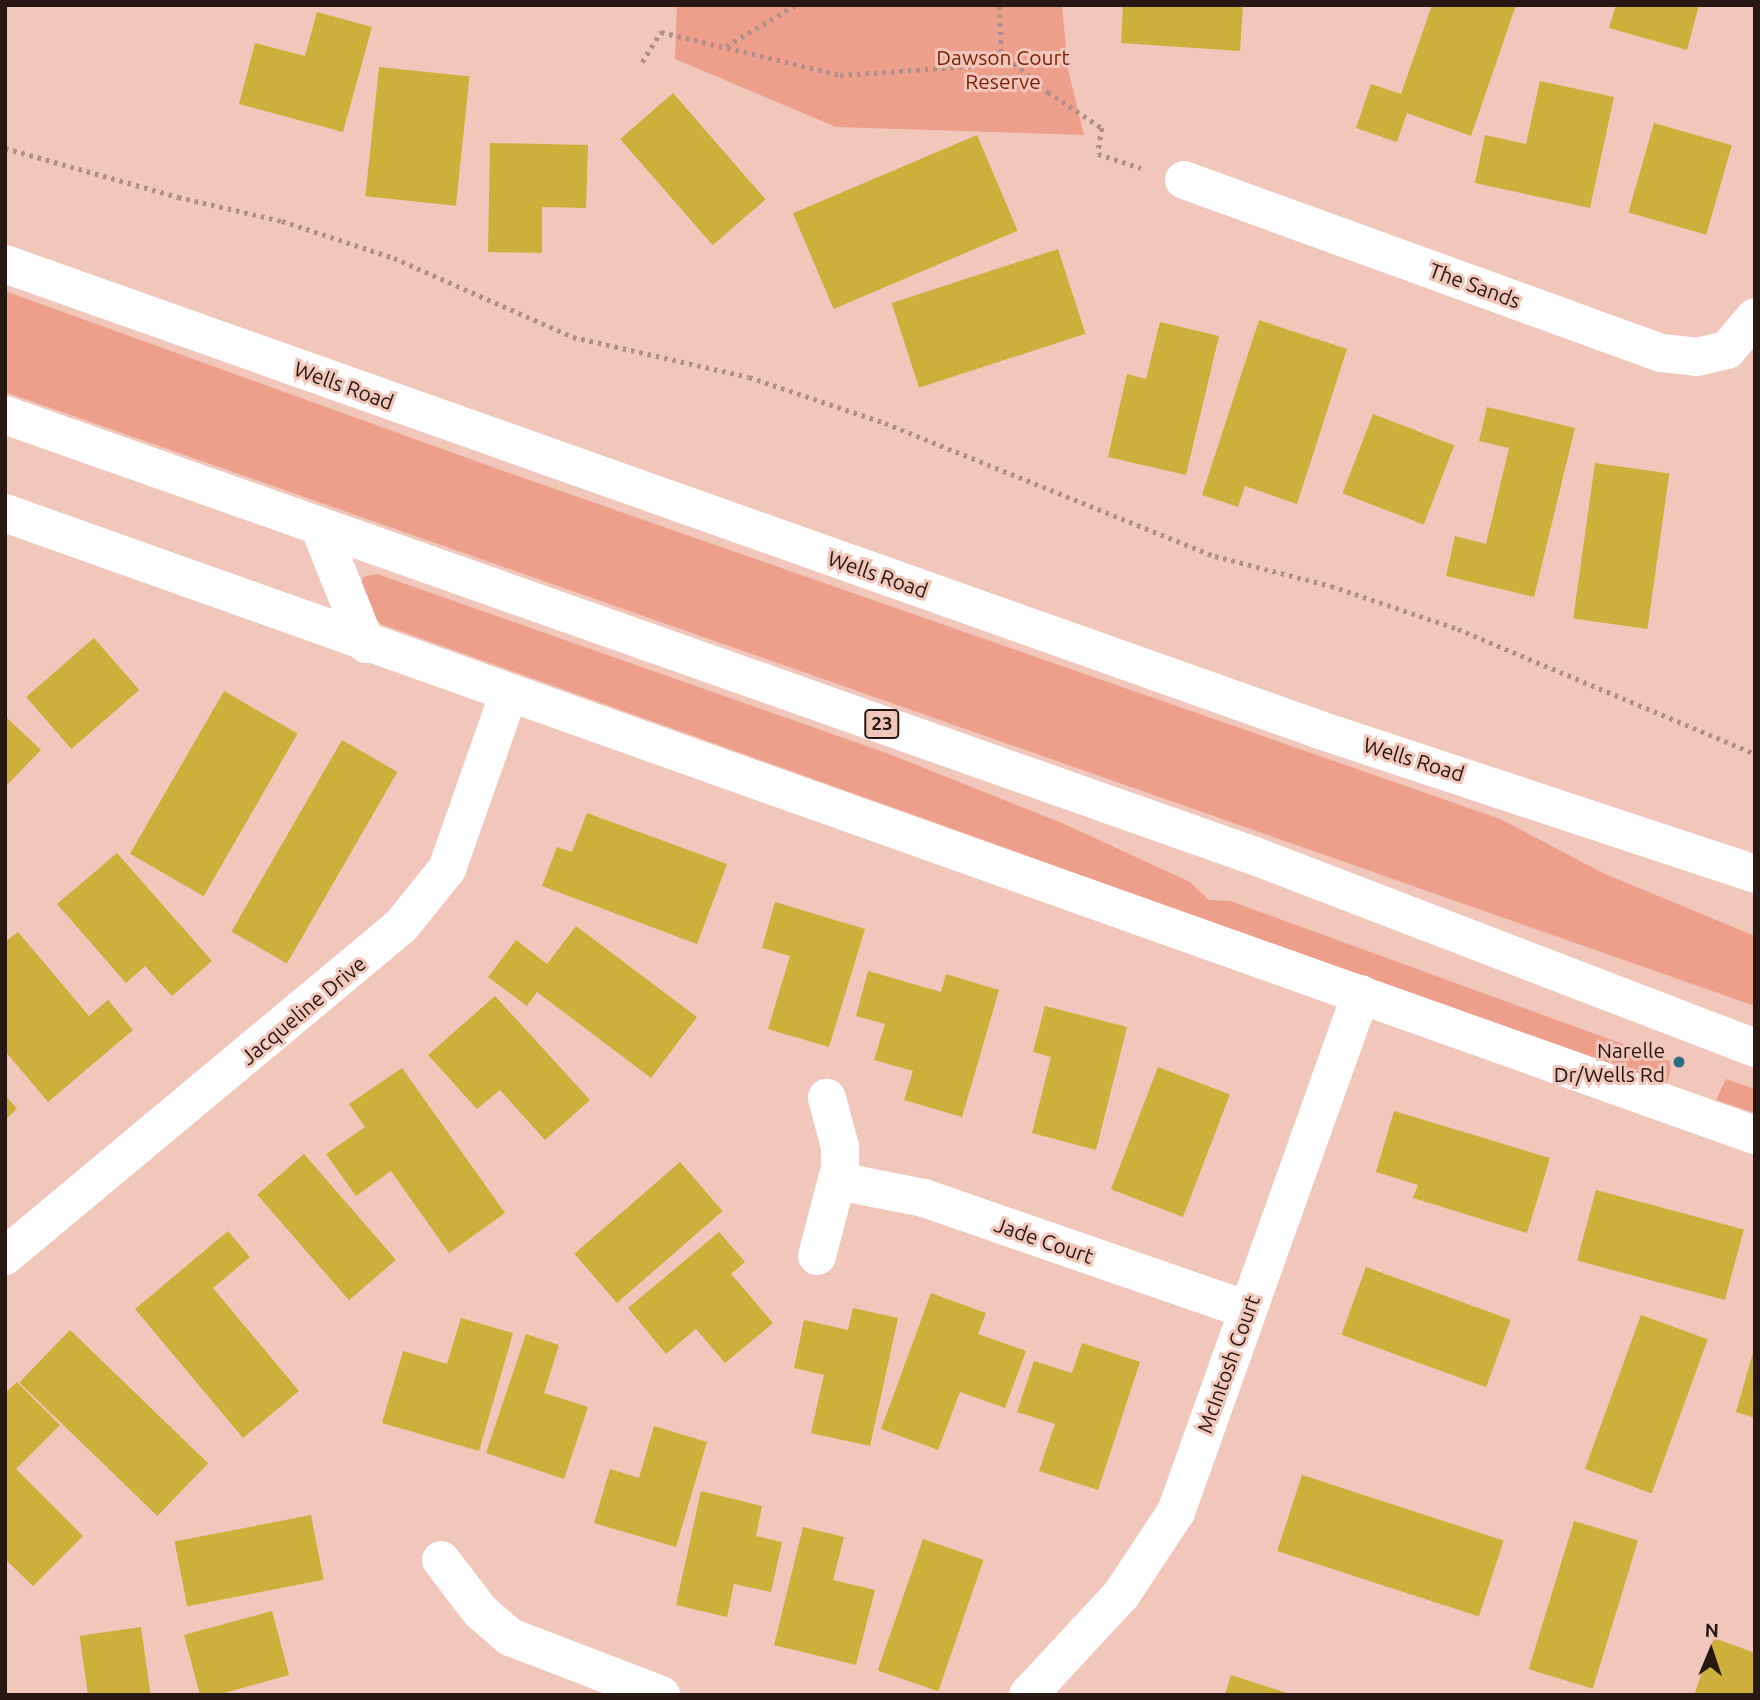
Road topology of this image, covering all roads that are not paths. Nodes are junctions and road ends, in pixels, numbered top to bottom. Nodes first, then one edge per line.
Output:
1 (1184, 180) road end
2 (5, 264) edge
3 (1755, 317) edge
4 (5, 415) edge
5 (5, 513) edge
6 (319, 526) junction
7 (366, 644) junction
8 (508, 696) junction
9 (1755, 874) edge
10 (1361, 994) junction
11 (1755, 1048) edge
12 (827, 1098) dead end
13 (1755, 1135) edge
14 (838, 1181) junction
15 (5, 1256) edge
16 (817, 1256) dead end
17 (1247, 1310) junction
18 (441, 1560) dead end
19 (661, 1695) edge
20 (1028, 1695) edge

1 - 3 street, The Sands
2 - 9 street, Wells Road
4 - 6 street, 23
5 - 7 street
6 - 7 street
6 - 11 street, 23
7 - 8 street
8 - 10 street
8 - 15 street, Jacqueline Drive
10 - 13 street
10 - 17 street, McIntosh Court
12 - 14 street
14 - 16 street
14 - 17 street, Jade Court
17 - 20 street, McIntosh Court
18 - 19 street

